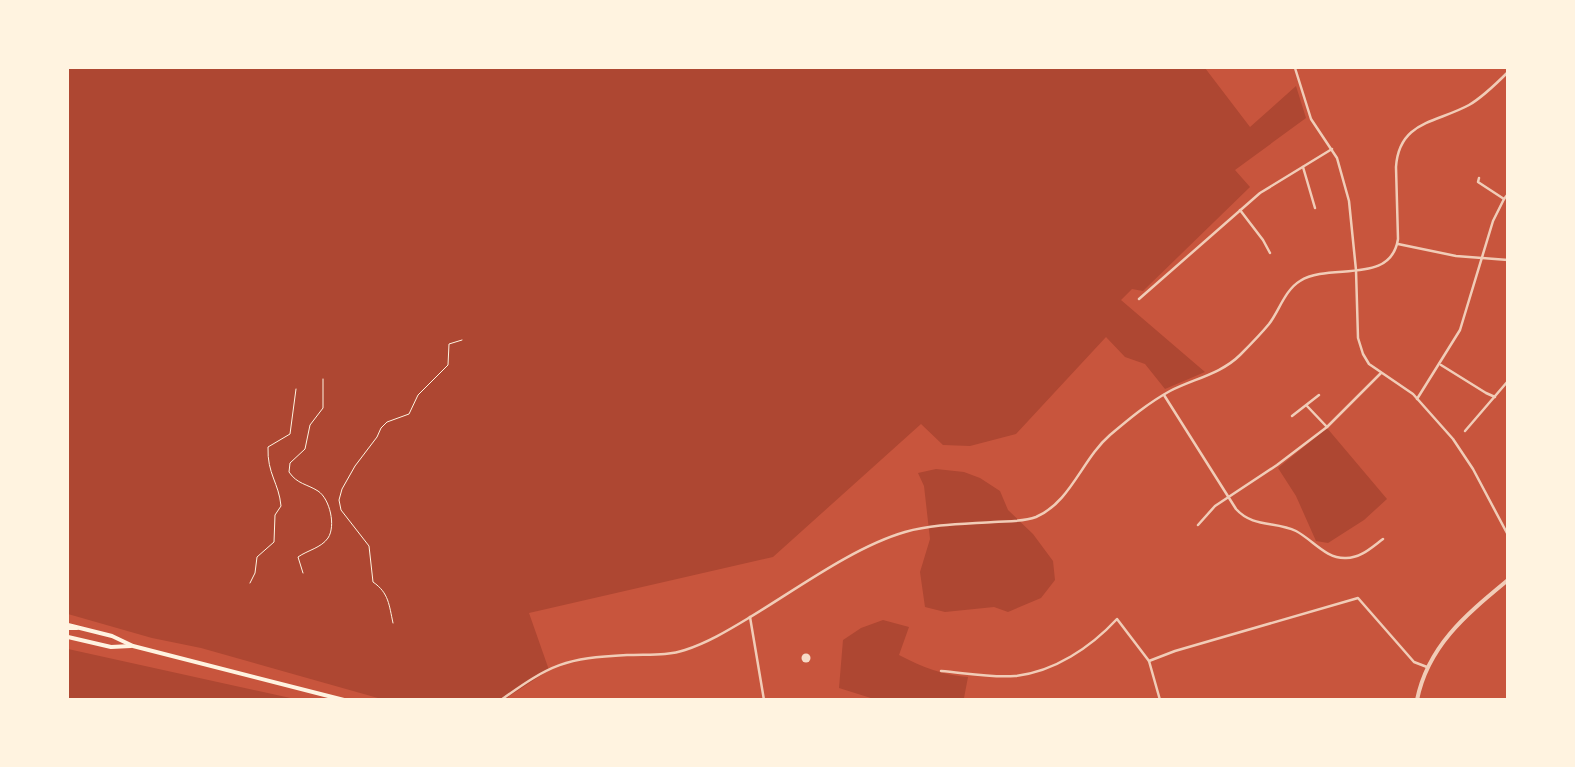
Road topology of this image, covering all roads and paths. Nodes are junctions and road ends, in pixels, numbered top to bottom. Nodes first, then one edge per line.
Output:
1 (1295, 68) edge
2 (1508, 72) edge
3 (1332, 150) junction
4 (1303, 167) junction
5 (1479, 178) dead end
6 (1508, 194) edge
7 (1504, 199) junction
8 (1315, 208) dead end
9 (1240, 210) junction
10 (1398, 244) junction
11 (1270, 253) dead end
12 (1482, 259) junction
13 (1508, 260) edge
14 (1356, 270) junction
15 (1138, 299) dead end
16 (462, 340) dead end
17 (1440, 365) junction
18 (1381, 373) junction
19 (322, 379) dead end
20 (1508, 381) edge
21 (296, 389) dead end
22 (1164, 395) junction
23 (1319, 395) dead end
24 (1495, 397) junction
25 (1417, 399) junction
26 (1307, 406) junction
27 (1292, 416) dead end
28 (1327, 427) junction
29 (1465, 431) dead end
30 (1228, 497) junction
31 (1198, 525) dead end
32 (1508, 535) edge
33 (1383, 539) dead end
34 (303, 573) dead end
35 (1508, 580) edge
36 (250, 583) dead end
37 (750, 617) junction
38 (393, 623) dead end
39 (68, 624) edge
40 (68, 628) edge
41 (79, 628) junction
42 (68, 637) edge
43 (133, 646) junction
44 (1149, 661) junction
45 (1427, 668) junction
46 (941, 671) dead end
47 (344, 700) edge
48 (501, 700) edge
49 (764, 700) edge
50 (1160, 700) edge
51 (1417, 700) edge

1 - 3 street
2 - 10 street
3 - 4 street
3 - 14 street
4 - 8 street
4 - 9 street
5 - 7 street
6 - 7 street
7 - 12 street
9 - 11 street
9 - 15 street
10 - 12 street
10 - 14 street
12 - 13 street
12 - 17 street
14 - 18 street
14 - 22 street
16 - 38 path
17 - 24 street
17 - 25 street
18 - 25 street
18 - 28 street
19 - 34 path
20 - 24 street
21 - 36 path
22 - 30 street
22 - 37 street
23 - 26 street
24 - 29 street
25 - 32 street
26 - 27 street
26 - 28 street
28 - 30 street
30 - 31 street
30 - 33 street
35 - 45 street
37 - 48 street
37 - 49 street
39 - 41 main road
40 - 41 main road
41 - 43 main road
42 - 43 main road
43 - 47 main road
44 - 45 street
44 - 46 street
44 - 50 street
45 - 51 street

